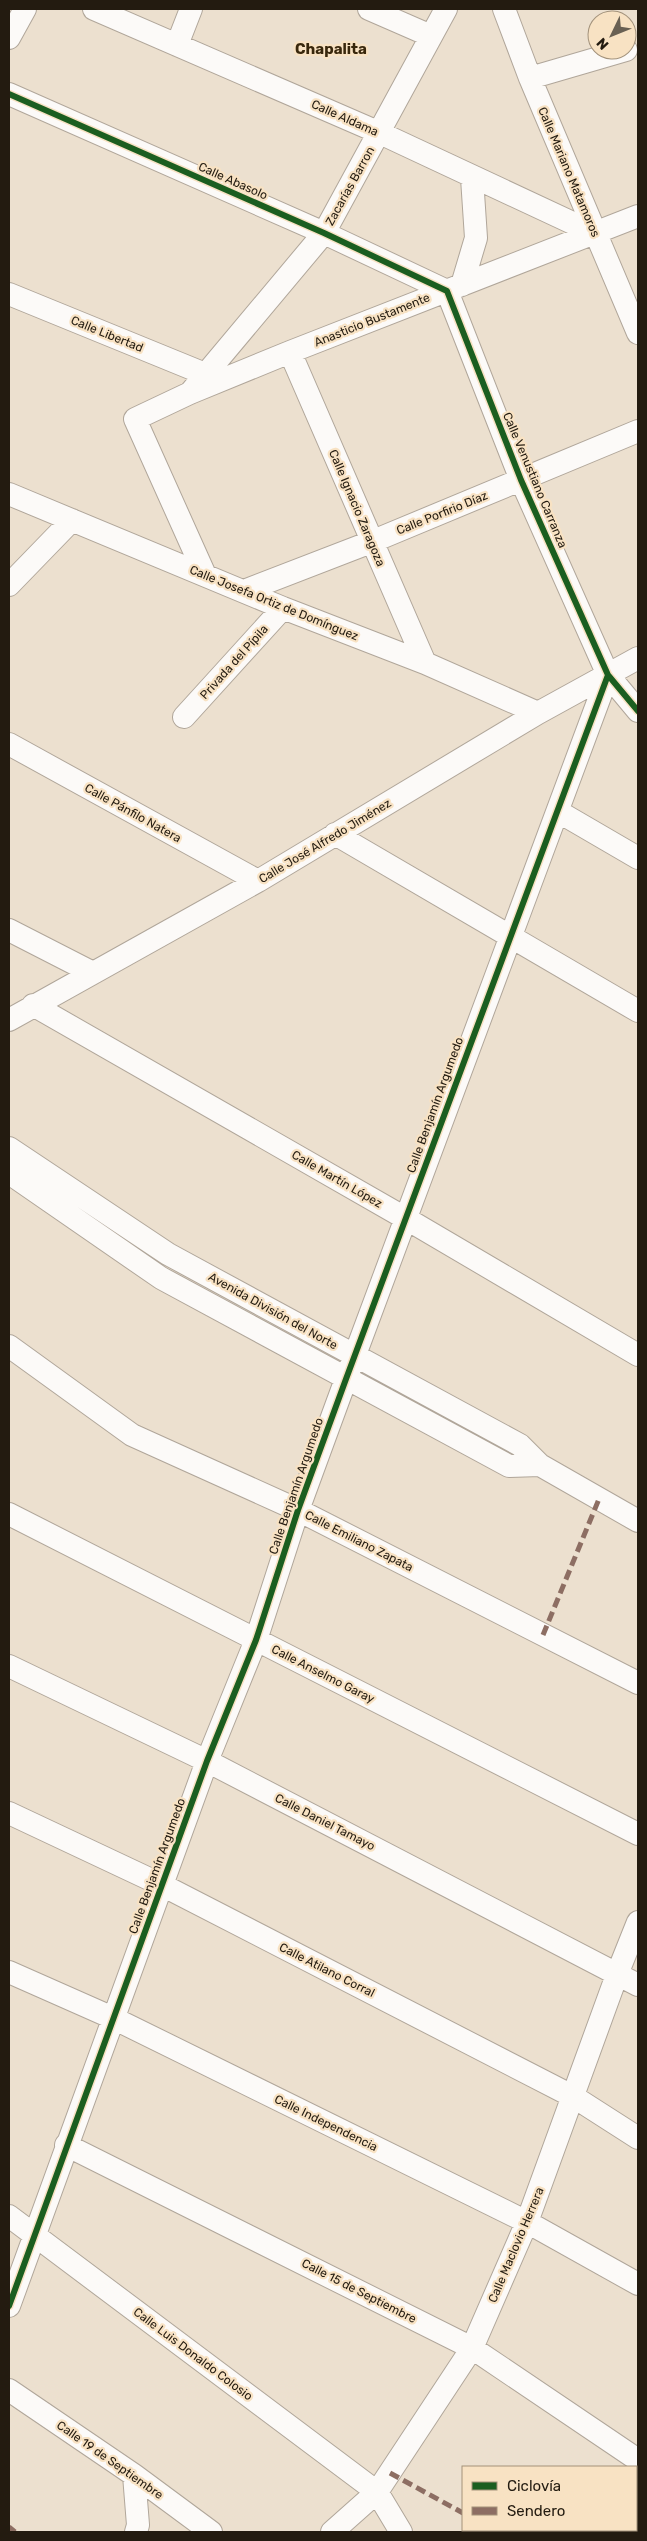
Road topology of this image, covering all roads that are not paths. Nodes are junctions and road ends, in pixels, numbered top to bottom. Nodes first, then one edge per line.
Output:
1 (25, 9) edge
2 (94, 9) edge
3 (192, 9) edge
4 (369, 9) edge
5 (446, 9) edge
6 (504, 9) edge
7 (431, 36) junction
8 (9, 38) edge
9 (177, 45) junction
10 (592, 60) edge
11 (530, 78) junction
12 (9, 94) edge
13 (380, 133) junction
14 (472, 178) junction
15 (638, 216) edge
16 (324, 233) junction
17 (594, 233) junction
18 (454, 288) junction
19 (9, 294) edge
20 (638, 333) edge
21 (290, 352) junction
22 (205, 374) junction
23 (190, 393) junction
24 (638, 431) edge
25 (521, 480) junction
26 (9, 494) edge
27 (72, 520) junction
28 (371, 542) junction
29 (205, 575) junction
30 (9, 585) edge
31 (244, 591) junction
32 (283, 608) junction
33 (638, 658) edge
34 (425, 663) junction
35 (608, 675) junction
36 (638, 711) edge
37 (538, 713) junction
38 (184, 717) dead end
39 (9, 744) edge
40 (559, 812) junction
41 (335, 834) junction
42 (638, 858) edge
43 (258, 881) junction
44 (9, 930) edge
45 (510, 935) junction
46 (93, 973) junction
47 (33, 1005) junction
48 (638, 1011) edge
49 (9, 1020) edge
50 (9, 1148) edge
51 (9, 1173) edge
52 (405, 1218) junction
53 (9, 1346) edge
54 (638, 1355) edge
55 (355, 1356) junction
56 (346, 1379) junction
57 (540, 1466) junction
58 (298, 1510) junction
59 (9, 1514) edge
60 (638, 1521) edge
61 (256, 1640) junction
62 (9, 1666) edge
63 (638, 1683) edge
64 (207, 1761) junction
65 (9, 1813) edge
66 (638, 1834) edge
67 (162, 1885) junction
68 (638, 1922) edge
69 (9, 1972) edge
70 (618, 1972) junction
71 (638, 1985) edge
72 (113, 2018) junction
73 (574, 2096) junction
74 (638, 2138) edge
75 (66, 2145) junction
76 (9, 2216) edge
77 (527, 2222) junction
78 (34, 2234) junction
79 (638, 2284) edge
80 (9, 2306) edge
81 (472, 2348) junction
82 (9, 2390) edge
83 (638, 2460) edge
84 (134, 2476) junction
85 (378, 2492) junction
86 (136, 2532) edge
87 (211, 2532) edge
88 (332, 2532) edge
89 (401, 2532) edge

1 - 8 street
2 - 9 street, Calle Aldama
3 - 9 street
4 - 7 street
5 - 7 street, Zacarías Barron
6 - 11 street, Calle Mariano Matamoros
7 - 13 street, Zacarías Barron
9 - 13 street, Calle Aldama
10 - 11 street
11 - 17 street, Calle Mariano Matamoros
12 - 16 street, Calle Abasolo
13 - 14 street, Calle Aldama
13 - 16 street, Zacarías Barron
14 - 17 street, Calle Aldama
14 - 18 street
15 - 17 street, Anasticio Bustamente
16 - 18 street, Calle Abasolo
16 - 22 street, Zacarías Barron
17 - 18 street, Anasticio Bustamente
17 - 20 street, Calle Mariano Matamoros
18 - 21 street, Anasticio Bustamente
18 - 25 street, Calle Venustiano Carranza
19 - 22 street, Calle Libertad
21 - 23 street, Anasticio Bustamente
21 - 28 street, Calle Ignacio Zaragoza
22 - 23 street, Zacarías Barron
23 - 29 street, Anasticio Bustamente
24 - 25 street, Calle Porfirio Díaz
25 - 28 street, Calle Porfirio Díaz
25 - 35 street, Calle Venustiano Carranza
26 - 27 street, Calle Josefa Ortiz de Domínguez
27 - 29 street, Calle Josefa Ortiz de Domínguez
27 - 30 street
28 - 31 street, Calle Porfirio Díaz
28 - 34 street, Calle Ignacio Zaragoza
29 - 31 street, Calle Josefa Ortiz de Domínguez
31 - 32 street, Calle Josefa Ortiz de Domínguez
32 - 34 street, Calle Josefa Ortiz de Domínguez
32 - 38 street, Privada del Pípila
33 - 35 street, Calle José Alfredo Jiménez
34 - 37 street, Calle Josefa Ortiz de Domínguez
35 - 36 street, Calle Venustiano Carranza
35 - 37 street, Calle José Alfredo Jiménez
35 - 40 street, Calle Benjamín Argumedo
37 - 41 street, Calle José Alfredo Jiménez
39 - 43 street, Calle Pánfilo Natera
40 - 42 street
40 - 45 street, Calle Benjamín Argumedo
41 - 43 street, Calle José Alfredo Jiménez
41 - 45 street
43 - 46 street, Calle José Alfredo Jiménez
44 - 46 street
45 - 48 street
45 - 52 street, Calle Benjamín Argumedo
46 - 47 street, Calle José Alfredo Jiménez
47 - 49 street, Calle José Alfredo Jiménez
47 - 52 street, Calle Martín López
50 - 55 street, Avenida División del Norte
51 - 56 street, Avenida División del Norte
52 - 54 street, Calle Martín López
52 - 55 street, Calle Benjamín Argumedo
53 - 58 street, Calle Emiliano Zapata
55 - 56 street, Calle Benjamín Argumedo
55 - 57 street, Avenida División del Norte
56 - 57 street, Avenida División del Norte
56 - 58 street, Calle Benjamín Argumedo
57 - 60 street, Avenida División del Norte
58 - 61 street, Calle Benjamín Argumedo
58 - 63 street, Calle Emiliano Zapata
59 - 61 street, Calle Anselmo Garay
61 - 64 street, Calle Benjamín Argumedo
61 - 66 street, Calle Anselmo Garay
62 - 64 street, Calle Daniel Tamayo
64 - 67 street, Calle Benjamín Argumedo
64 - 70 street, Calle Daniel Tamayo
65 - 67 street, Calle Atilano Corral
67 - 72 street, Calle Benjamín Argumedo
67 - 73 street, Calle Atilano Corral
68 - 70 street, Calle Maclovio Herrera
69 - 72 street, Calle Independencia
70 - 71 street, Calle Daniel Tamayo
70 - 73 street, Calle Maclovio Herrera
72 - 75 street, Calle Benjamín Argumedo
72 - 77 street, Calle Independencia
73 - 74 street, Calle Atilano Corral
73 - 77 street, Calle Maclovio Herrera
75 - 78 street, Calle Benjamín Argumedo
75 - 81 street, Calle 15 de Septiembre
76 - 78 street, Calle Luis Donaldo Colosio
77 - 79 street, Calle Independencia
77 - 81 street, Calle Maclovio Herrera
78 - 80 street, Calle Benjamín Argumedo
78 - 85 street, Calle Luis Donaldo Colosio
81 - 83 street, Calle 15 de Septiembre
81 - 85 street, Calle Maclovio Herrera
82 - 84 street, Calle 19 de Septiembre
84 - 86 street
84 - 87 street, Calle 19 de Septiembre
85 - 88 street, Calle Maclovio Herrera
85 - 89 street

